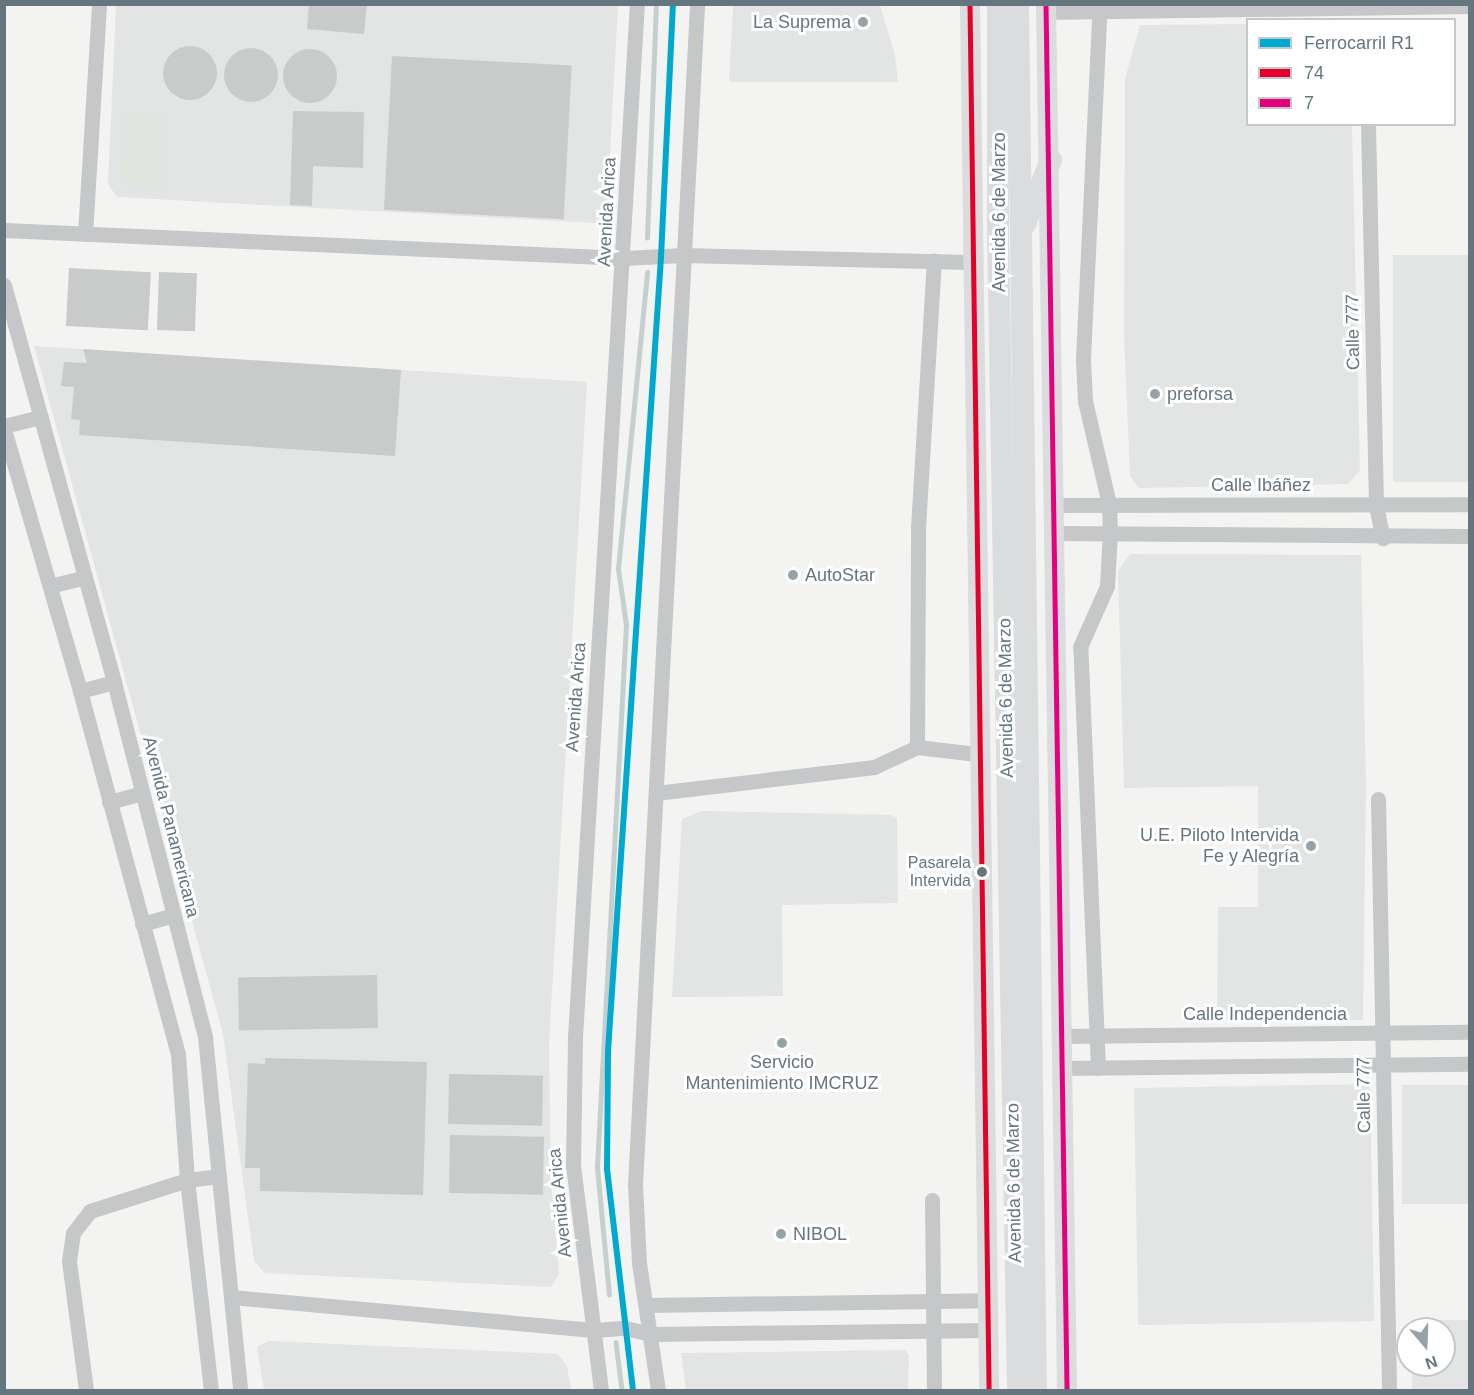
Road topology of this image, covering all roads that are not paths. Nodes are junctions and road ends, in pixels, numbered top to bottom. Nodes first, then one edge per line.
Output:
1 (99, 4) edge
2 (637, 4) edge
3 (697, 4) edge
4 (970, 4) edge
5 (998, 4) edge
6 (1018, 4) edge
7 (1470, 6) edge
8 (1046, 8) edge
9 (1100, 8) edge
10 (1366, 14) edge
11 (1368, 126) edge
12 (1051, 160) junction
13 (4, 230) edge
14 (85, 234) junction
15 (1021, 234) junction
16 (683, 255) junction
17 (624, 258) junction
18 (934, 260) junction
19 (971, 261) junction
20 (4, 285) edge
21 (41, 417) junction
22 (4, 428) edge
23 (1110, 504) junction
24 (1470, 504) edge
25 (1052, 505) junction
26 (1376, 506) junction
27 (1110, 532) junction
28 (1054, 534) junction
29 (1470, 536) edge
30 (1383, 538) junction
31 (85, 577) junction
32 (50, 586) junction
33 (114, 682) junction
34 (80, 691) junction
35 (917, 747) junction
36 (977, 754) junction
37 (142, 793) junction
38 (656, 793) junction
39 (1378, 799) dead end
40 (109, 802) junction
41 (173, 915) junction
42 (142, 924) junction
43 (1470, 1032) edge
44 (1383, 1033) junction
45 (1097, 1035) junction
46 (1061, 1036) junction
47 (206, 1048) junction
48 (178, 1054) junction
49 (1470, 1064) edge
50 (1383, 1065) junction
51 (1061, 1068) junction
52 (1098, 1068) junction
53 (219, 1176) junction
54 (187, 1180) junction
55 (932, 1200) dead end
56 (231, 1297) junction
57 (987, 1300) junction
58 (933, 1301) junction
59 (646, 1305) junction
60 (594, 1330) junction
61 (987, 1330) junction
62 (933, 1333) junction
63 (650, 1334) junction
64 (1022, 1389) edge
65 (86, 1390) edge
66 (211, 1390) edge
67 (240, 1390) edge
68 (601, 1390) edge
69 (658, 1390) edge
70 (934, 1390) edge
71 (988, 1390) edge
72 (1067, 1390) edge
73 (1389, 1390) edge

1 - 14 street
2 - 17 street, Avenida Arica
3 - 16 street
4 - 19 main road, Avenida 6 de Marzo
5 - 64 highway, Avenida 6 de Marzo
6 - 15 highway, Avenida 6 de Marzo
7 - 10 street
8 - 9 street
8 - 12 main road
9 - 10 street
9 - 23 street
11 - 26 street, Calle 777
12 - 15 highway
12 - 25 main road
13 - 14 street
14 - 17 street
15 - 64 highway, Avenida 6 de Marzo
16 - 17 street
16 - 18 street
16 - 38 street
17 - 60 street, Avenida Arica
18 - 19 street
18 - 35 street
19 - 36 main road, Avenida 6 de Marzo
20 - 21 street, Avenida Panamericana
21 - 22 street
21 - 31 street, Avenida Panamericana
22 - 32 street
23 - 25 street, Calle Ibáñez
23 - 26 street, Calle Ibáñez
23 - 27 street
24 - 26 street, Calle Ibáñez
25 - 28 main road
26 - 30 street, Calle 777
27 - 28 street
27 - 30 street
27 - 45 street
28 - 46 main road
29 - 30 street
31 - 32 street
31 - 33 street, Avenida Panamericana
32 - 34 street
33 - 34 street
33 - 37 street, Avenida Panamericana
34 - 40 street
35 - 36 street
35 - 38 street
36 - 57 main road, Avenida 6 de Marzo
37 - 40 street
37 - 41 street, Avenida Panamericana
38 - 59 street
39 - 44 street, Calle 777
40 - 42 street
41 - 42 street
41 - 47 street, Avenida Panamericana
42 - 48 street
43 - 44 street, Calle Independencia
44 - 45 street, Calle Independencia
44 - 50 street, Calle 777
45 - 46 street, Calle Independencia
45 - 52 street
46 - 51 main road
47 - 48 street
47 - 53 street, Avenida Panamericana
48 - 54 street
49 - 50 street
50 - 52 street
50 - 73 street, Calle 777
51 - 52 street
51 - 72 main road
53 - 54 street
53 - 56 street, Avenida Panamericana
54 - 65 street
54 - 66 street
55 - 58 street
56 - 60 street
56 - 67 street, Avenida Panamericana
57 - 58 street
57 - 61 main road, Avenida 6 de Marzo
58 - 59 street
58 - 62 street
59 - 63 street
60 - 63 street
60 - 68 street, Avenida Arica
61 - 62 street
61 - 71 main road, Avenida 6 de Marzo
62 - 63 street
62 - 70 street
63 - 69 street

